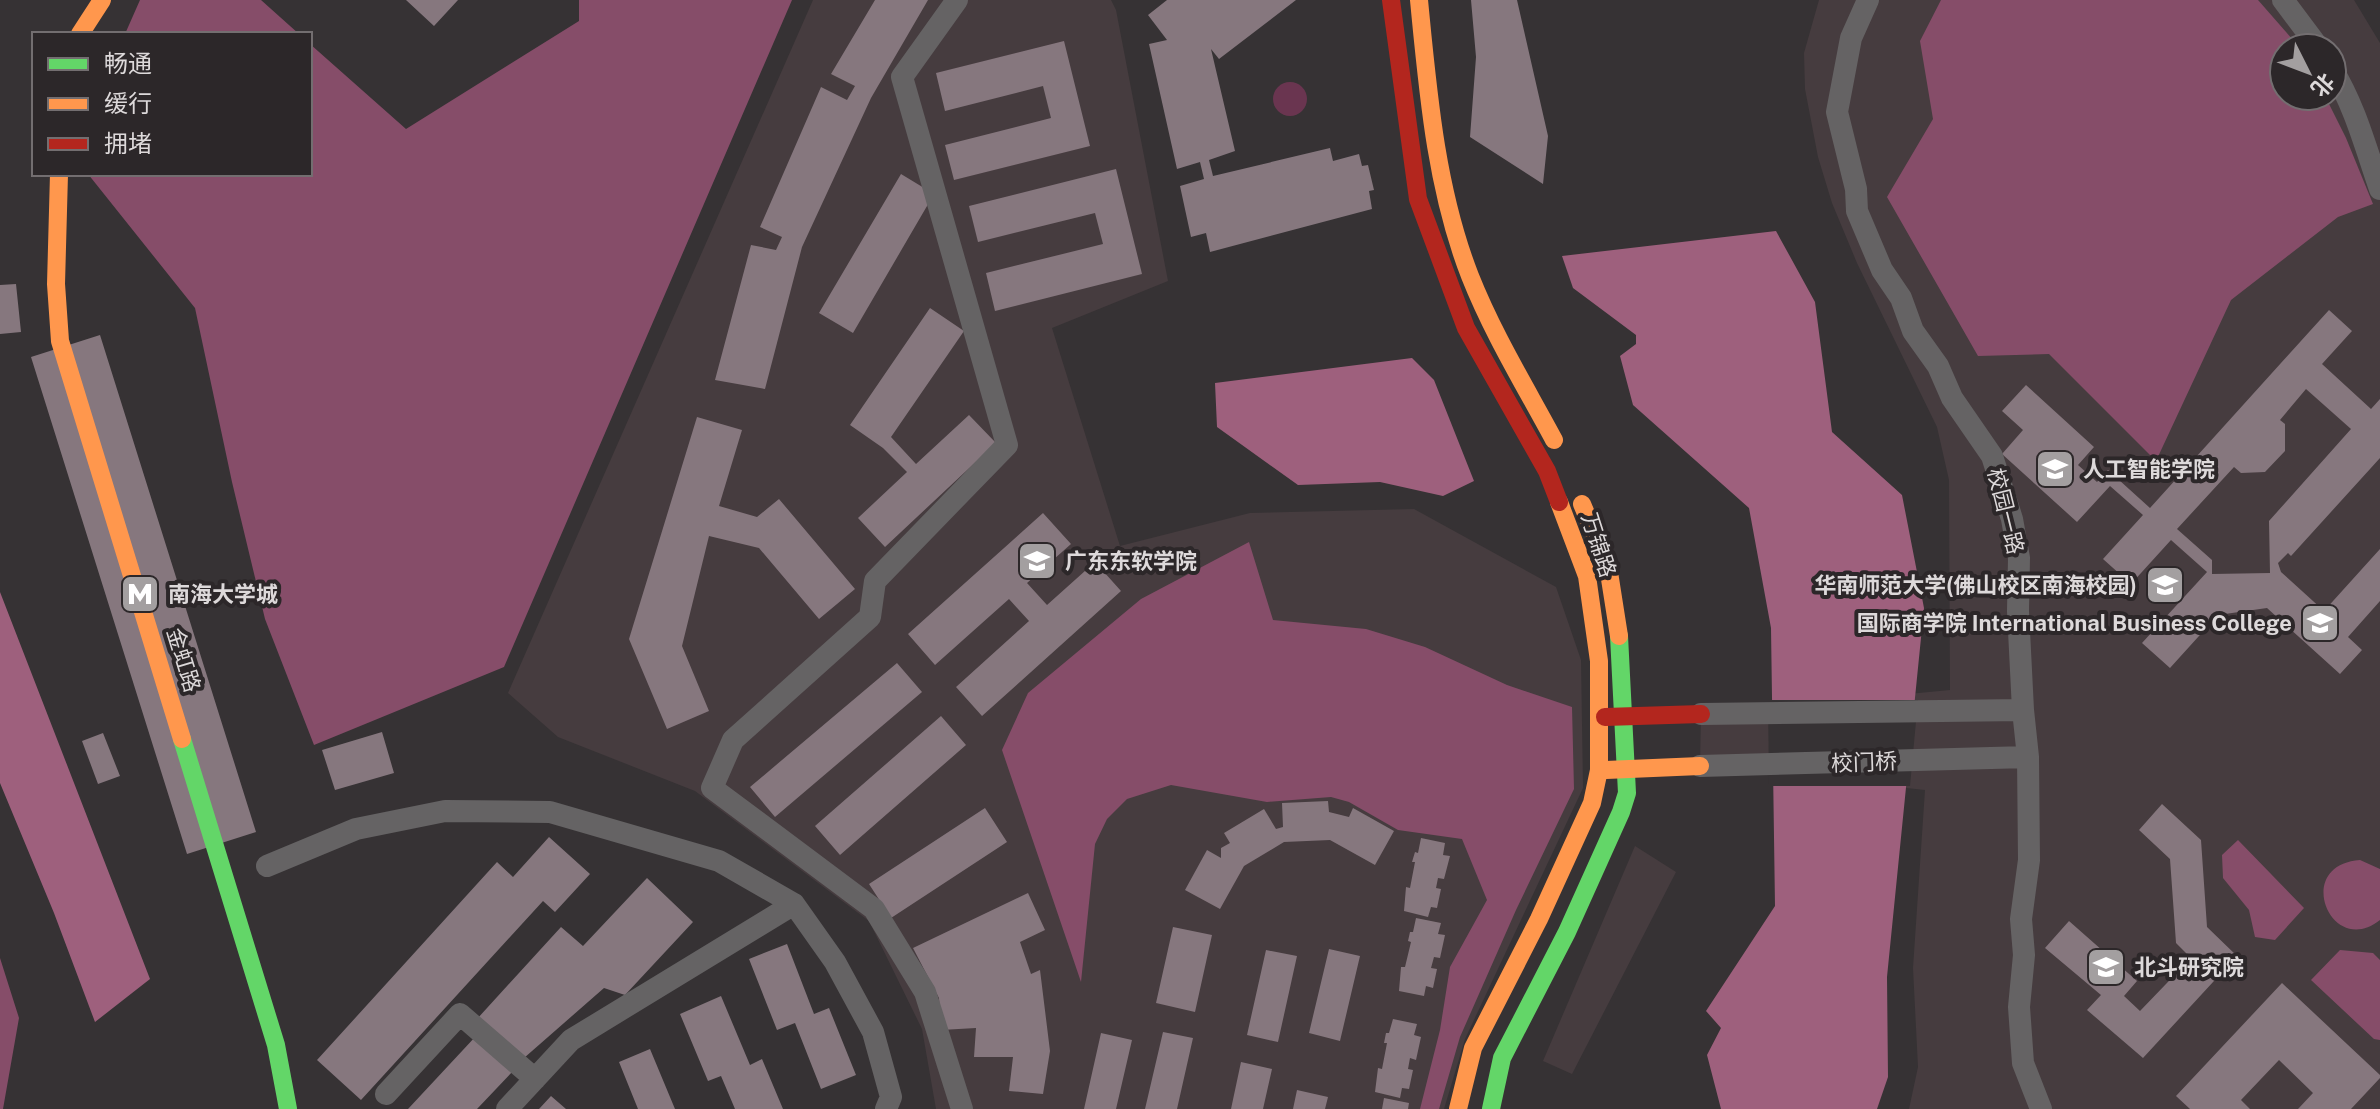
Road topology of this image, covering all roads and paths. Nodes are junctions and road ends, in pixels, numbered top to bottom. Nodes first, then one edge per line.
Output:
1 (102, 0) edge
2 (957, 0) edge
3 (1391, 0) edge
4 (1419, 0) edge
5 (1868, 0) edge
6 (2283, 0) edge
7 (81, 32) edge
8 (2307, 32) edge
9 (2348, 100) edge
10 (59, 176) edge
11 (2380, 189) edge
12 (1562, 455) dead end
13 (1574, 483) dead end
14 (2023, 710) junction
15 (1701, 714) joint
16 (1599, 717) junction
17 (1625, 717) junction
18 (2028, 757) junction
19 (1700, 766) joint
20 (1627, 768) junction
21 (1599, 770) junction
22 (267, 866) dead end
23 (794, 904) junction
24 (535, 1079) junction
25 (386, 1094) dead end
26 (288, 1109) edge
27 (507, 1109) edge
28 (886, 1109) edge
29 (962, 1109) edge
30 (1458, 1109) edge
31 (1491, 1109) edge
32 (2041, 1109) edge

1 - 7 street
2 - 29 street
3 - 16 street, 万锦路
4 - 12 street
5 - 14 street, 校园一路
6 - 8 street
9 - 11 street
10 - 26 street, 金虹路
13 - 17 street, 万锦路
14 - 15 street
14 - 18 street, 校园一路
15 - 17 street
16 - 17 street
16 - 21 street, 万锦路
17 - 20 street, 万锦路
18 - 19 street, 校门桥
18 - 32 street, 校园一路
19 - 20 street
20 - 21 street
20 - 31 street, 万锦路
21 - 30 street, 万锦路
22 - 23 street
23 - 24 street
23 - 28 street
24 - 25 street
24 - 27 street

